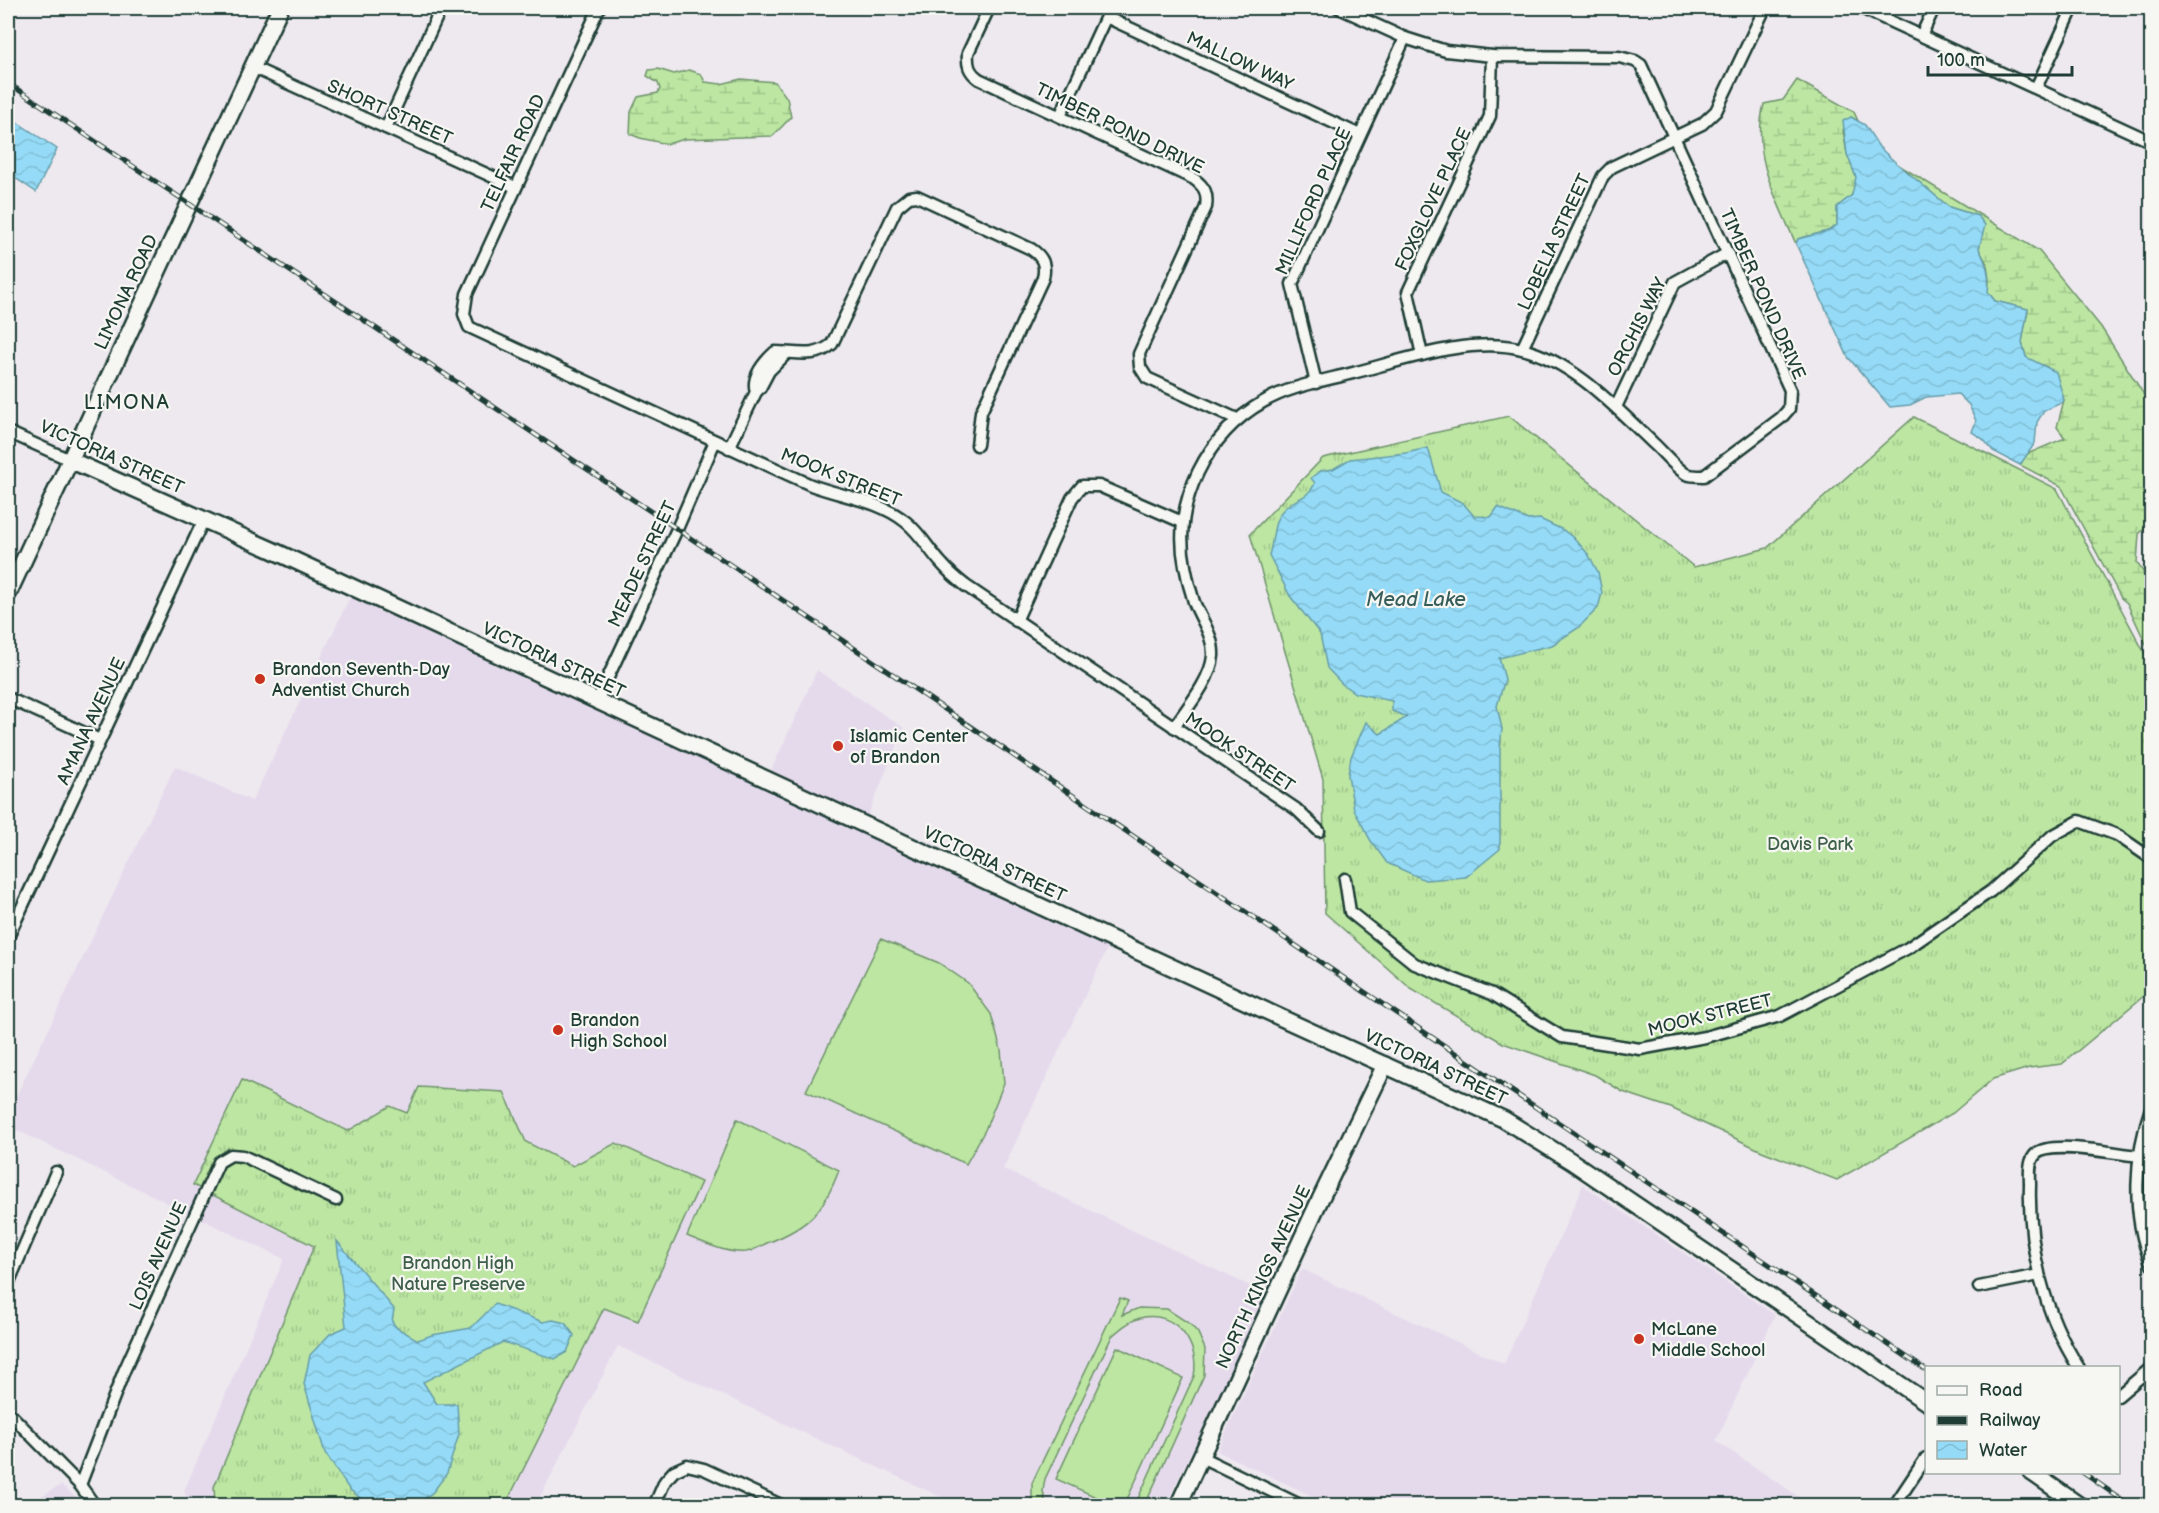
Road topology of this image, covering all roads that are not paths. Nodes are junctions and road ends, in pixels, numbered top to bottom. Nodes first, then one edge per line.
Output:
1 (280, 8) edge
2 (441, 8) edge
3 (599, 8) edge
4 (989, 8) edge
5 (1339, 8) edge
6 (1765, 8) edge
7 (1861, 8) edge
8 (1934, 8) edge
9 (2073, 8) edge
10 (1108, 12) edge
11 (1922, 34) junction
12 (1405, 38) junction
13 (1492, 56) junction
14 (252, 67) junction
15 (2036, 88) junction
16 (1060, 116) junction
17 (386, 128) junction
18 (1360, 135) junction
19 (1673, 138) junction
20 (2151, 142) edge
21 (515, 187) junction
22 (1728, 253) junction
23 (464, 314) joint
24 (1522, 349) junction
25 (1422, 355) junction
26 (1316, 383) junction
27 (1616, 407) junction
28 (1237, 419) junction
29 (8, 432) edge
30 (715, 441) junction
31 (977, 445) dead end
32 (729, 448) junction
33 (70, 460) junction
34 (204, 519) junction
35 (1182, 522) junction
36 (8, 594) edge
37 (1016, 621) junction
38 (8, 698) edge
39 (597, 701) junction
40 (1174, 727) junction
41 (100, 740) junction
42 (1319, 831) dead end
43 (2151, 859) edge
44 (1345, 879) dead end
45 (8, 938) edge
46 (1385, 1065) junction
47 (2151, 1105) edge
48 (2139, 1156) junction
49 (56, 1172) dead end
50 (336, 1200) dead end
51 (2151, 1265) edge
52 (2039, 1275) junction
53 (8, 1284) edge
54 (1979, 1287) dead end
55 (2078, 1366) edge
56 (2151, 1367) edge
57 (2120, 1394) edge
58 (1925, 1401) edge
59 (8, 1412) edge
60 (1201, 1457) junction
61 (1925, 1460) edge
62 (2032, 1474) edge
63 (80, 1485) junction
64 (95, 1506) edge
65 (654, 1506) edge
66 (783, 1506) edge
67 (1178, 1506) edge
68 (1302, 1506) edge
69 (1894, 1506) edge
70 (2080, 1506) edge

1 - 14 street, LIMONA ROAD
2 - 17 street
3 - 21 street, TELFAIR ROAD
4 - 16 street, TIMBER POND DRIVE
5 - 12 street, TIMBER POND DRIVE
6 - 19 street, LOBELIA STREET
7 - 11 street
8 - 11 street
9 - 15 street
10 - 16 street
10 - 18 street, MALLOW WAY
11 - 15 street
12 - 13 street, TIMBER POND DRIVE
12 - 18 street, MILLIFORD PLACE
13 - 19 street, TIMBER POND DRIVE
13 - 25 street, FOXGLOVE PLACE
14 - 17 street, SHORT STREET
14 - 33 street, LIMONA ROAD
15 - 20 street
16 - 28 street, TIMBER POND DRIVE
17 - 21 street, SHORT STREET
18 - 26 street, MILLIFORD PLACE
19 - 22 street, TIMBER POND DRIVE
19 - 24 street, LOBELIA STREET
21 - 23 street, TELFAIR ROAD
22 - 27 street, ORCHIS WAY
22 - 27 street, TIMBER POND DRIVE
23 - 30 street, MOOK STREET
24 - 25 street, TIMBER POND DRIVE
24 - 27 street, TIMBER POND DRIVE
25 - 26 street, TIMBER POND DRIVE
26 - 28 street, TIMBER POND DRIVE
28 - 35 street, TIMBER POND DRIVE
29 - 33 street, VICTORIA STREET
30 - 32 street, MOOK STREET
30 - 39 street, MEADE STREET
31 - 32 street
32 - 37 street, MOOK STREET
33 - 34 street, VICTORIA STREET
33 - 36 street, LIMONA ROAD
34 - 39 street, VICTORIA STREET
34 - 41 street, AMANA AVENUE
35 - 37 street
35 - 40 street, TIMBER POND DRIVE
37 - 40 street, MOOK STREET
38 - 41 street
39 - 46 street, VICTORIA STREET
40 - 42 street, MOOK STREET
41 - 45 street, AMANA AVENUE
43 - 44 street, MOOK STREET
46 - 58 street, VICTORIA STREET
46 - 60 street, NORTH KINGS AVENUE
47 - 48 street
48 - 51 street
48 - 52 street
49 - 53 street
50 - 63 street, LOIS AVENUE
52 - 54 street
52 - 55 street
56 - 57 street
59 - 63 street
60 - 67 street, NORTH KINGS AVENUE
60 - 68 street
61 - 69 street
62 - 70 street
63 - 64 street
65 - 66 street

